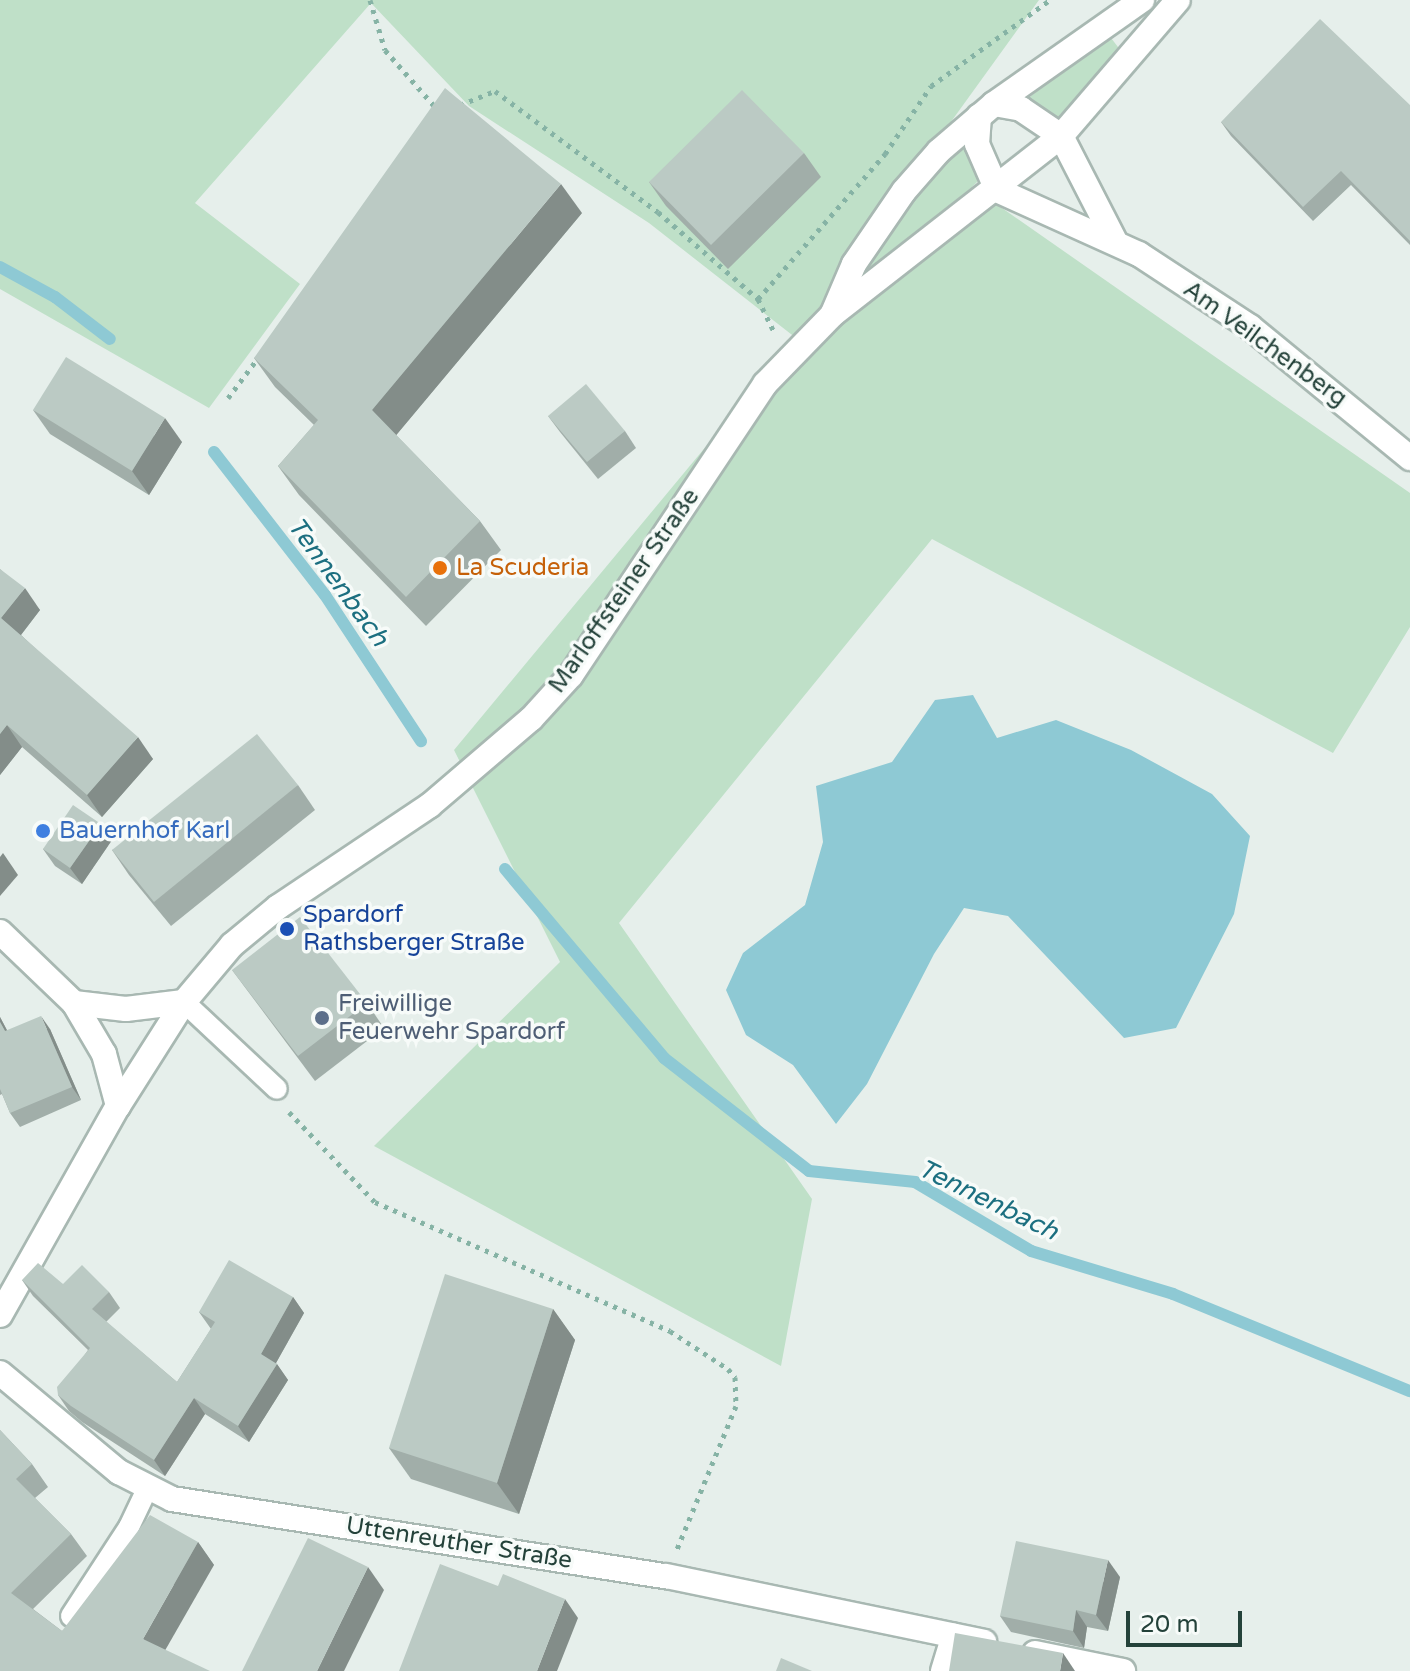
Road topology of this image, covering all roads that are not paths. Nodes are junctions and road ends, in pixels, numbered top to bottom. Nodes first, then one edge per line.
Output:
1 (1142, 0) edge
2 (1178, 0) edge
3 (987, 110) junction
4 (1061, 136) junction
5 (997, 190) junction
6 (1114, 239) junction
7 (832, 315) junction
8 (1410, 458) edge
9 (0, 932) edge
10 (184, 1002) junction
11 (74, 1003) junction
12 (277, 1089) road end
13 (118, 1106) junction
14 (0, 1315) edge
15 (0, 1373) edge
16 (148, 1487) junction
17 (71, 1616) edge
18 (954, 1636) junction
19 (1097, 1668) edge
20 (943, 1671) edge
21 (1123, 1671) edge

1 - 3 main road, Marloffsteiner Straße
2 - 4 main road, Marloffsteiner Straße
3 - 4 main road
3 - 5 main road
3 - 7 main road, Marloffsteiner Straße
4 - 5 main road, Marloffsteiner Straße
4 - 6 main road, Am Veilchenberg
5 - 6 main road, Am Veilchenberg
5 - 7 main road, Marloffsteiner Straße
6 - 8 main road, Am Veilchenberg
7 - 10 main road, Marloffsteiner Straße
9 - 11 main road
10 - 11 main road
10 - 12 lane
10 - 13 main road, Marloffsteiner Straße
11 - 13 main road
13 - 14 main road, Marloffsteiner Straße
15 - 16 main road, Uttenreuther Straße
16 - 17 lane
16 - 18 main road, Uttenreuther Straße
18 - 19 main road, Uttenreuther Straße
18 - 20 main road
19 - 21 main road, Uttenreuther Straße

